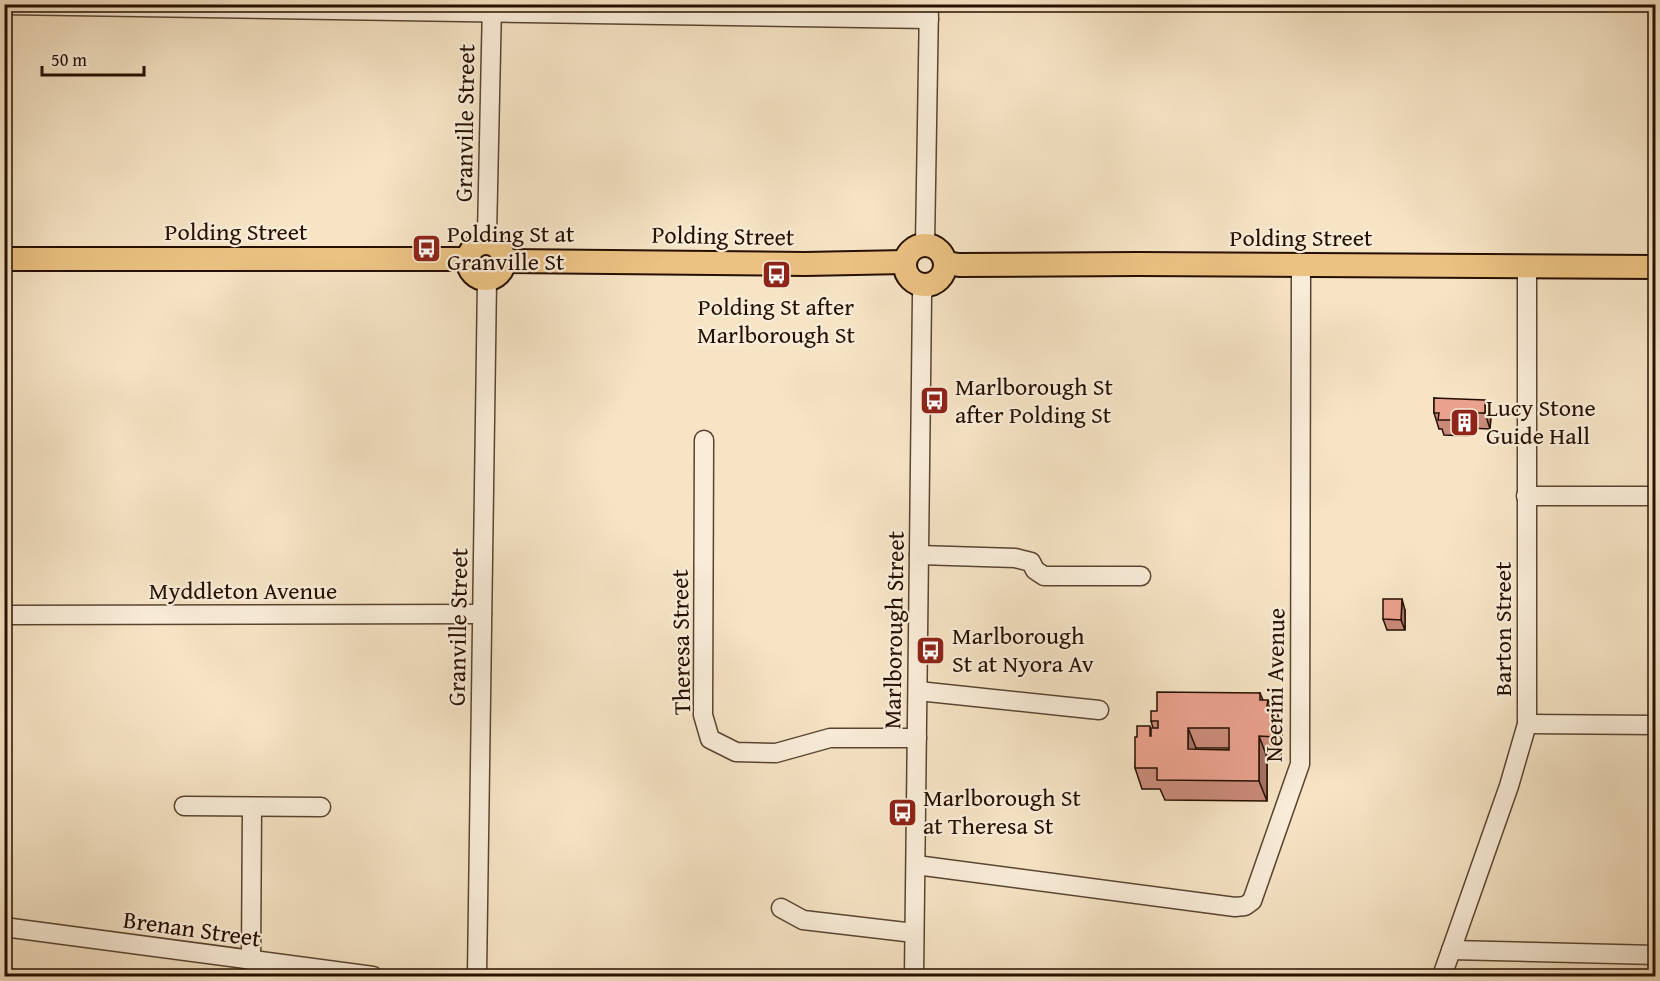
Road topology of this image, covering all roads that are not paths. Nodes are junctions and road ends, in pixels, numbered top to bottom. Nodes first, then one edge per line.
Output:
1 (4, 5) edge
2 (492, 8) edge
3 (929, 12) edge
4 (488, 243) junction
5 (926, 244) junction
6 (4, 259) edge
7 (468, 259) junction
8 (504, 261) junction
9 (905, 262) junction
10 (946, 262) junction
11 (1301, 265) junction
12 (1527, 267) junction
13 (1656, 267) edge
14 (487, 280) junction
15 (925, 285) junction
16 (704, 440) dead end
17 (1526, 496) junction
18 (1656, 496) edge
19 (919, 555) junction
20 (1141, 576) dead end
21 (482, 614) junction
22 (4, 615) edge
23 (918, 691) junction
24 (1099, 710) dead end
25 (1527, 724) junction
26 (1656, 725) edge
27 (917, 738) junction
28 (184, 806) dead end
29 (252, 807) junction
30 (321, 807) dead end
31 (916, 865) junction
32 (781, 908) dead end
33 (4, 927) edge
34 (914, 933) junction
35 (1451, 950) junction
36 (1656, 955) edge
37 (251, 961) junction
38 (373, 976) edge
39 (475, 976) edge
40 (914, 976) edge
41 (1442, 976) edge

1 - 2 street
2 - 3 street
2 - 4 street, Granville Street
3 - 5 street
4 - 7 main road
4 - 8 main road
5 - 9 main road
5 - 10 main road
6 - 7 main road, Polding Street
7 - 14 main road
8 - 9 main road, Polding Street
8 - 14 main road
9 - 15 main road
10 - 11 main road, Polding Street
10 - 15 main road
11 - 12 main road, Polding Street
11 - 31 street, Neerini Avenue
12 - 13 main road, Polding Street
12 - 17 street, Barton Street
14 - 21 street, Granville Street
15 - 19 street, Marlborough Street
16 - 27 street, Theresa Street
17 - 18 street
17 - 25 street, Barton Street
19 - 20 street
19 - 23 street, Marlborough Street
21 - 22 street, Myddleton Avenue
21 - 39 street, Granville Street
23 - 24 street
23 - 27 street, Marlborough Street
25 - 26 street
25 - 35 street, Barton Street
27 - 31 street, Marlborough Street
28 - 29 street
29 - 30 street
29 - 37 street
31 - 34 street, Marlborough Street
32 - 34 street
33 - 37 street, Brenan Street
34 - 40 street, Marlborough Street
35 - 36 street
35 - 41 street, Barton Street
37 - 38 street, Brenan Street

